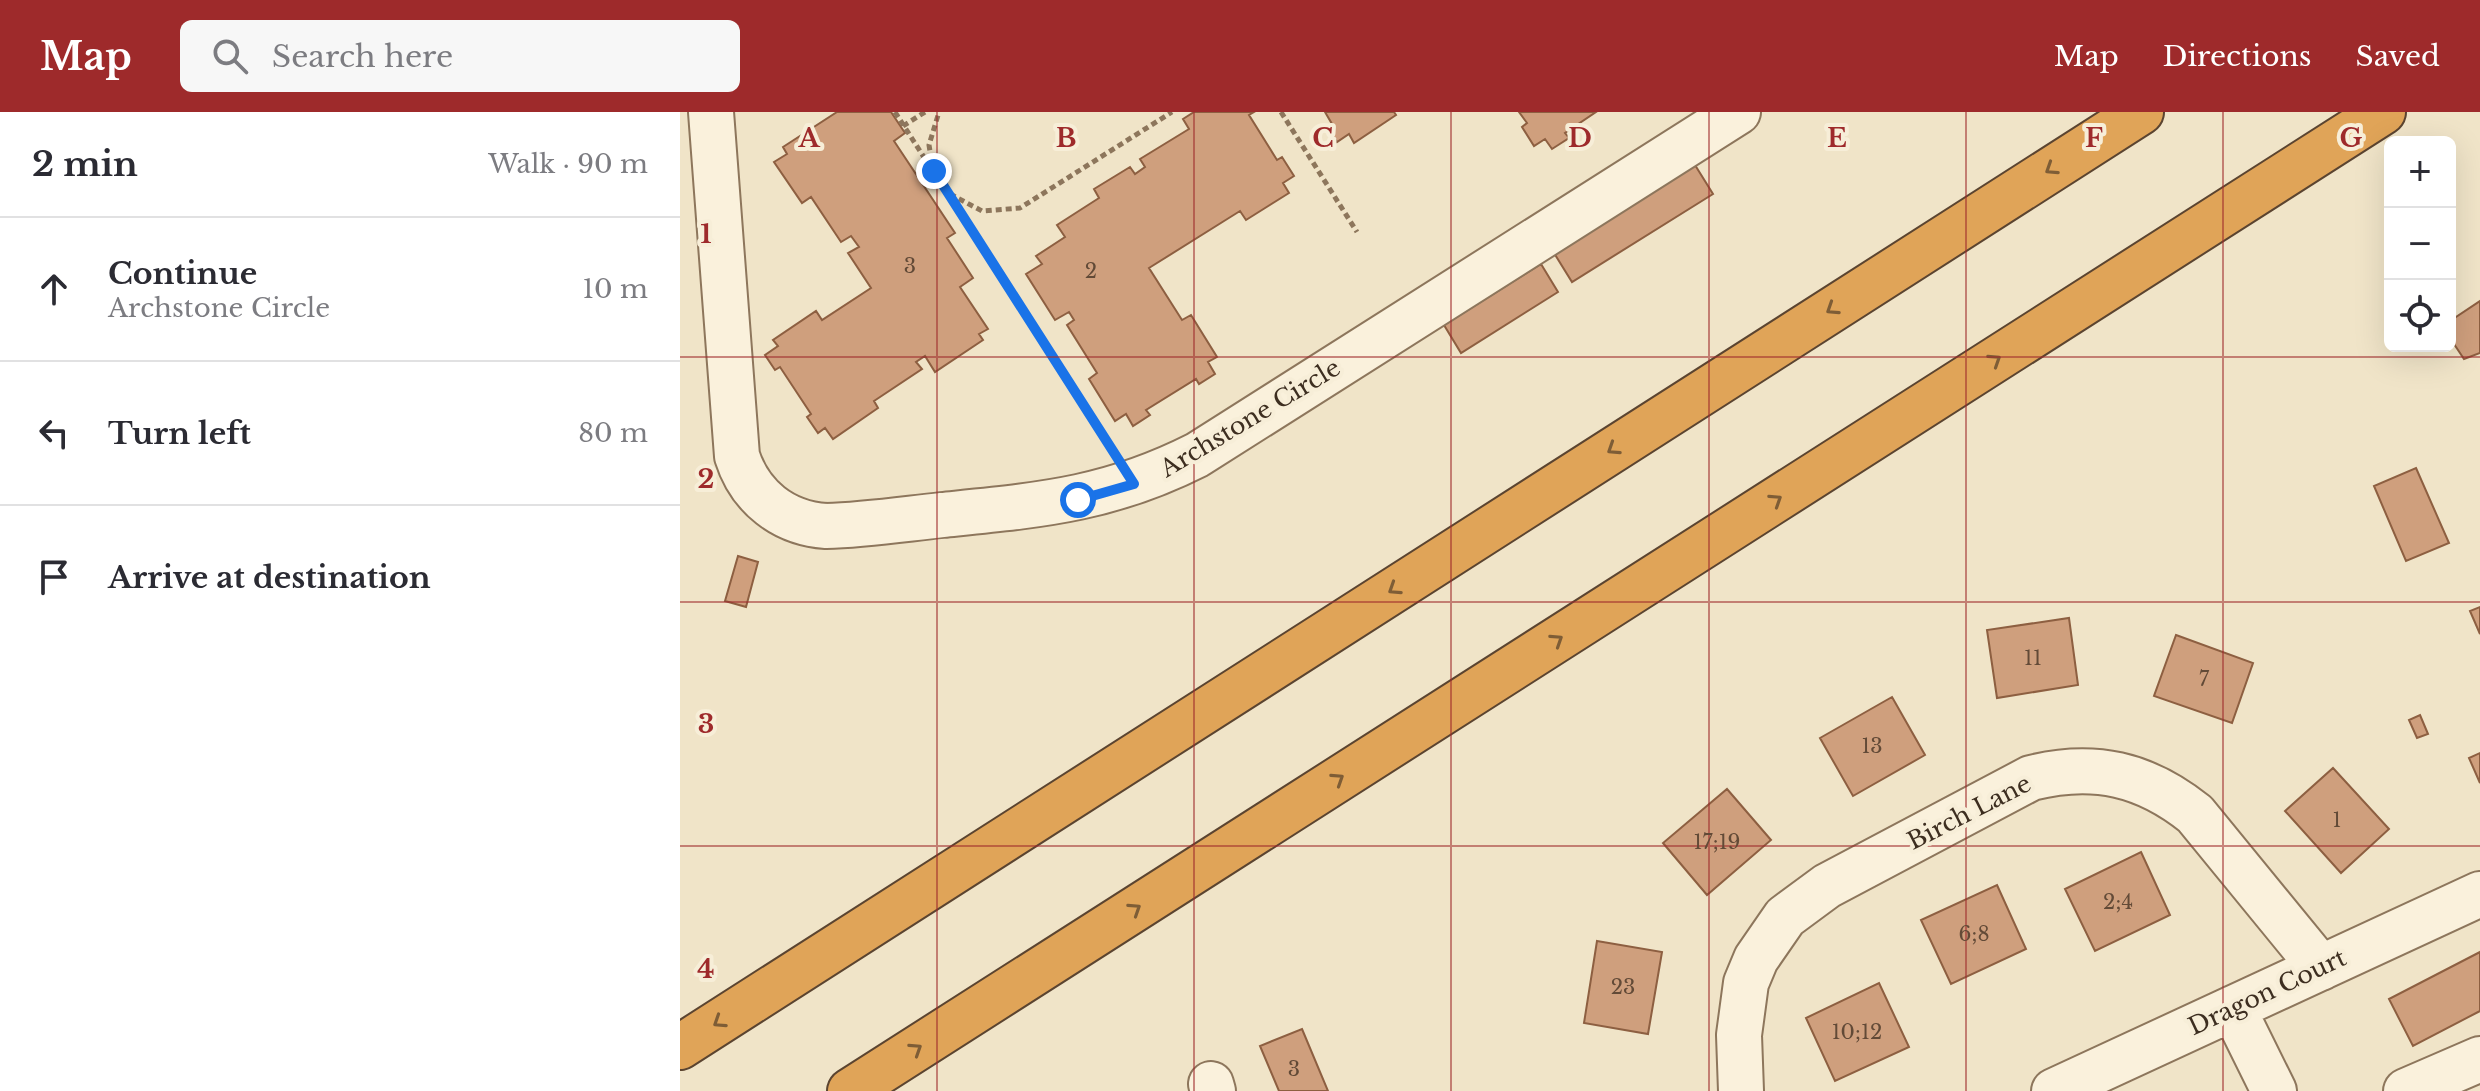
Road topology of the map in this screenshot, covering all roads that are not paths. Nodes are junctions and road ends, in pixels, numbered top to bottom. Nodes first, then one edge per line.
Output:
1 (711, 112) edge
2 (1738, 112) edge
3 (2141, 112) edge
4 (2383, 112) edge
5 (2480, 894) edge
6 (2321, 968) junction
7 (2233, 1008) junction
8 (680, 1047) edge
9 (2480, 1059) edge
10 (850, 1091) edge
11 (1741, 1091) edge
12 (2054, 1091) edge
13 (2274, 1091) edge
14 (2406, 1091) edge

1 - 2 street, Archstone Circle
3 -> 8 highway
10 -> 4 highway
5 - 6 street, Dragon Court
6 - 7 street, Dragon Court
6 - 11 street, Birch Lane
7 - 12 street, Dragon Court
7 - 13 street
9 - 14 street

